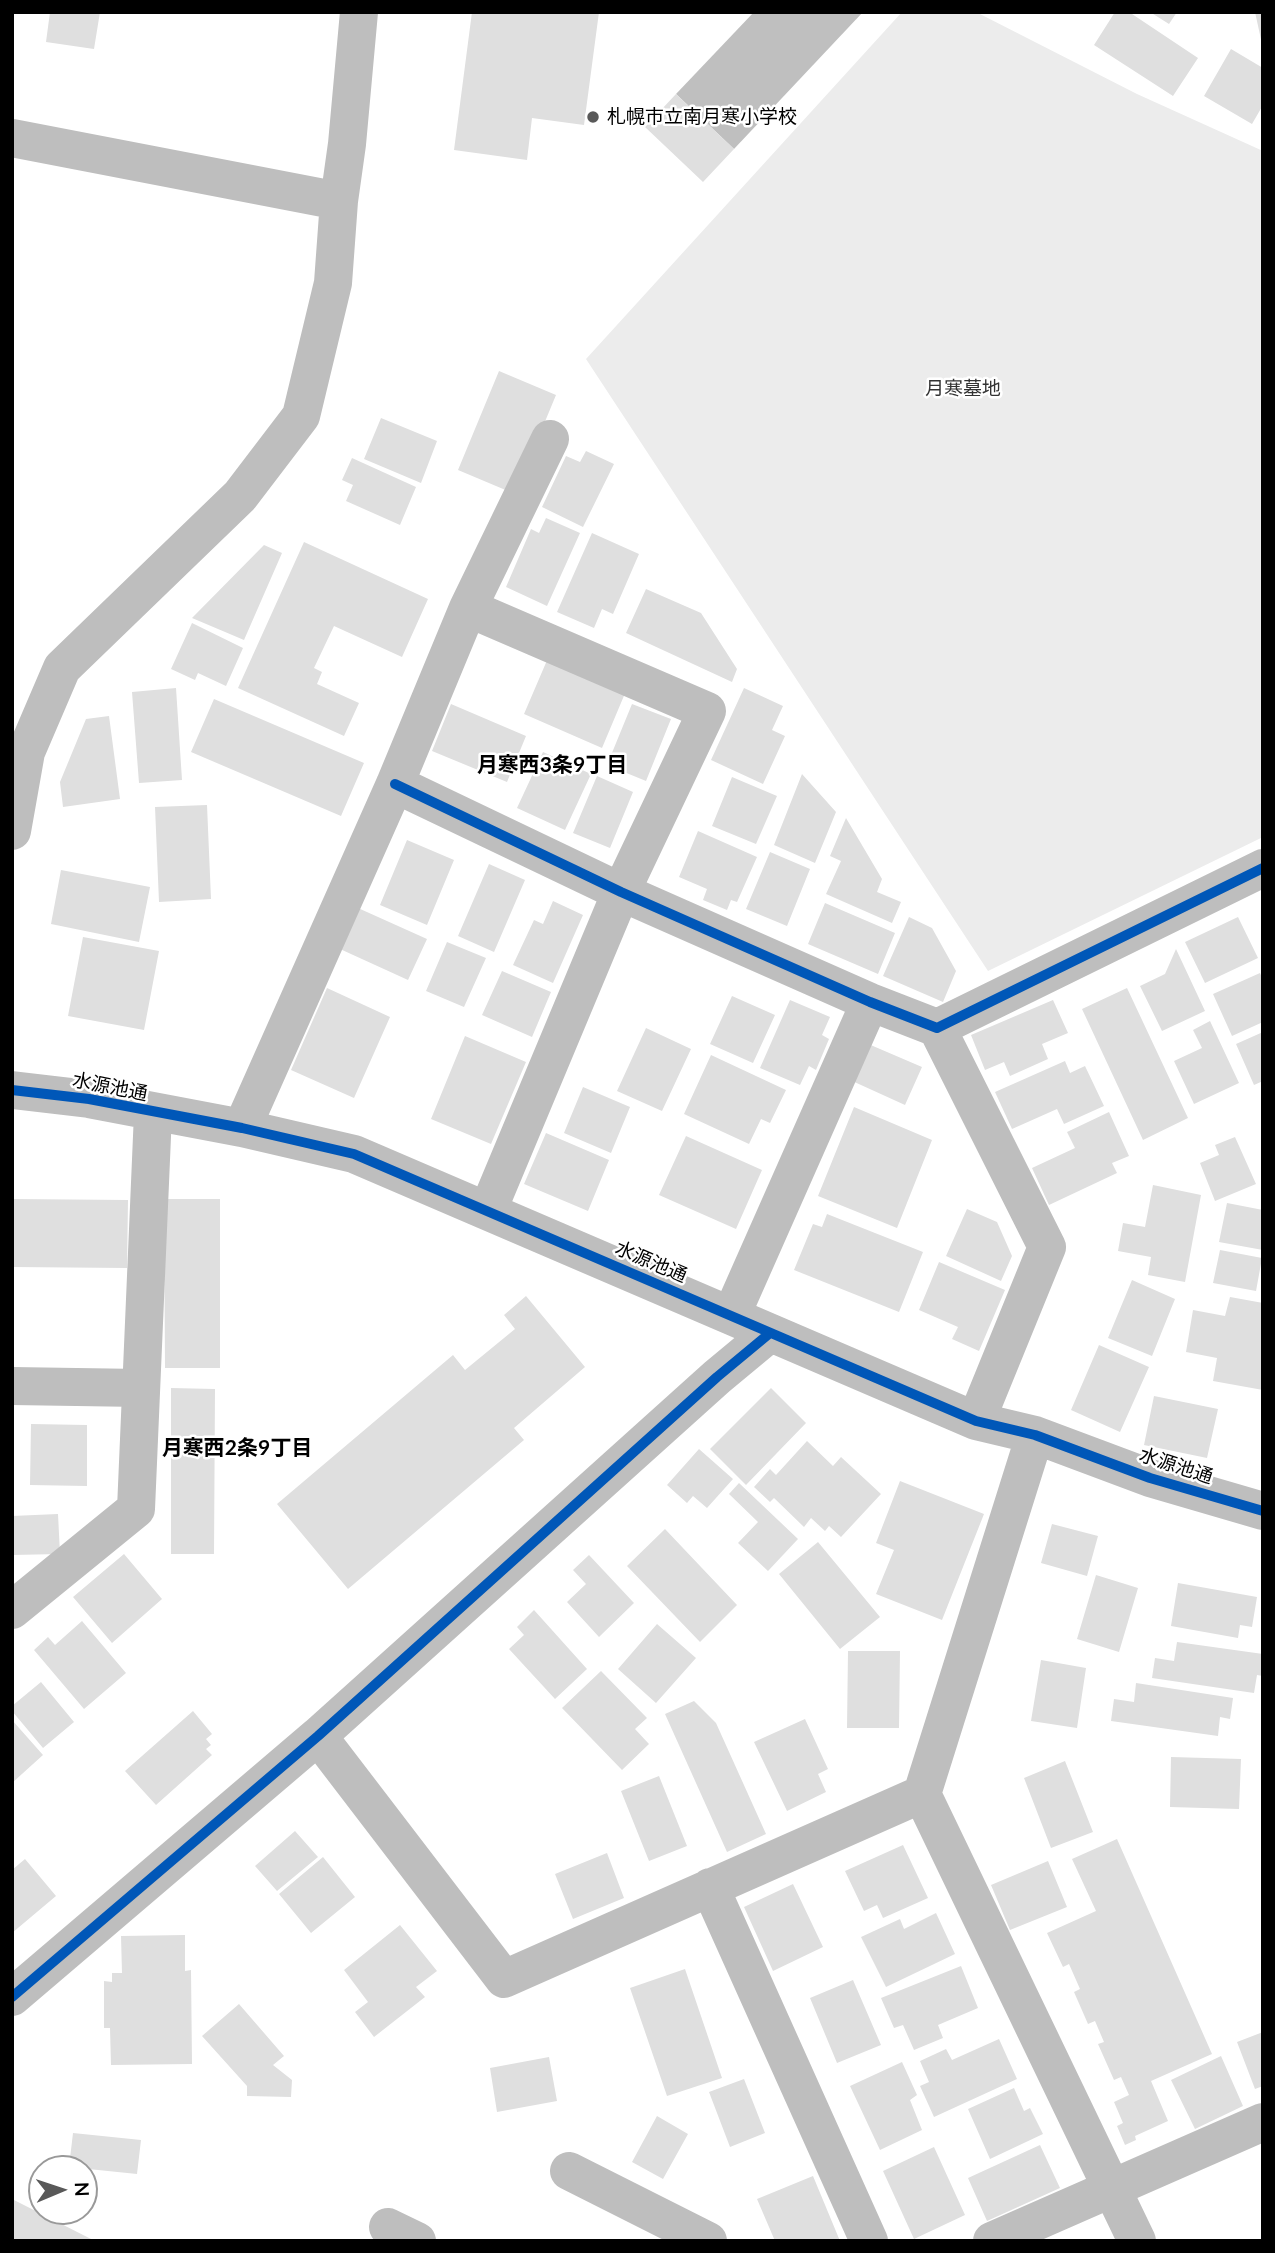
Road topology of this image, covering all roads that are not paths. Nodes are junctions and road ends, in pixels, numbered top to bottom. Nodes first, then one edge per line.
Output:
1 (359, 12) edge
2 (12, 138) edge
3 (339, 201) junction
4 (550, 439) dead end
5 (468, 608) junction
6 (395, 784) junction
7 (12, 831) edge
8 (1262, 869) edge
9 (621, 892) junction
10 (870, 1002) junction
11 (937, 1028) junction
12 (12, 1090) edge
13 (153, 1113) junction
14 (242, 1128) junction
15 (488, 1210) junction
16 (731, 1316) junction
17 (770, 1333) junction
18 (12, 1387) edge
19 (141, 1388) junction
20 (976, 1421) junction
21 (1035, 1435) junction
22 (1263, 1511) edge
23 (12, 1610) edge
24 (318, 1736) junction
25 (922, 1794) junction
26 (710, 1887) junction
27 (12, 1997) edge
28 (1263, 2122) edge
29 (569, 2171) dead end
30 (1113, 2188) junction
31 (708, 2241) edge
32 (869, 2241) edge
33 (992, 2241) edge
34 (1137, 2241) edge

1 - 3 street
2 - 3 street
3 - 7 street
4 - 5 street
5 - 6 street
5 - 9 street
6 - 9 street
6 - 14 street
8 - 11 street
9 - 10 street
9 - 15 street
10 - 11 street
10 - 16 street
11 - 20 street
12 - 13 street, 水源池通
13 - 14 street, 水源池通
13 - 19 street
14 - 15 street, 水源池通
15 - 16 street, 水源池通
16 - 17 street, 水源池通
17 - 20 street, 水源池通
17 - 24 street
18 - 19 street
19 - 23 street
20 - 21 street, 水源池通
21 - 22 street, 水源池通
21 - 25 street
24 - 26 street
24 - 27 street
25 - 26 street
25 - 30 street
26 - 32 street
28 - 30 street
29 - 31 street
30 - 33 street
30 - 34 street

